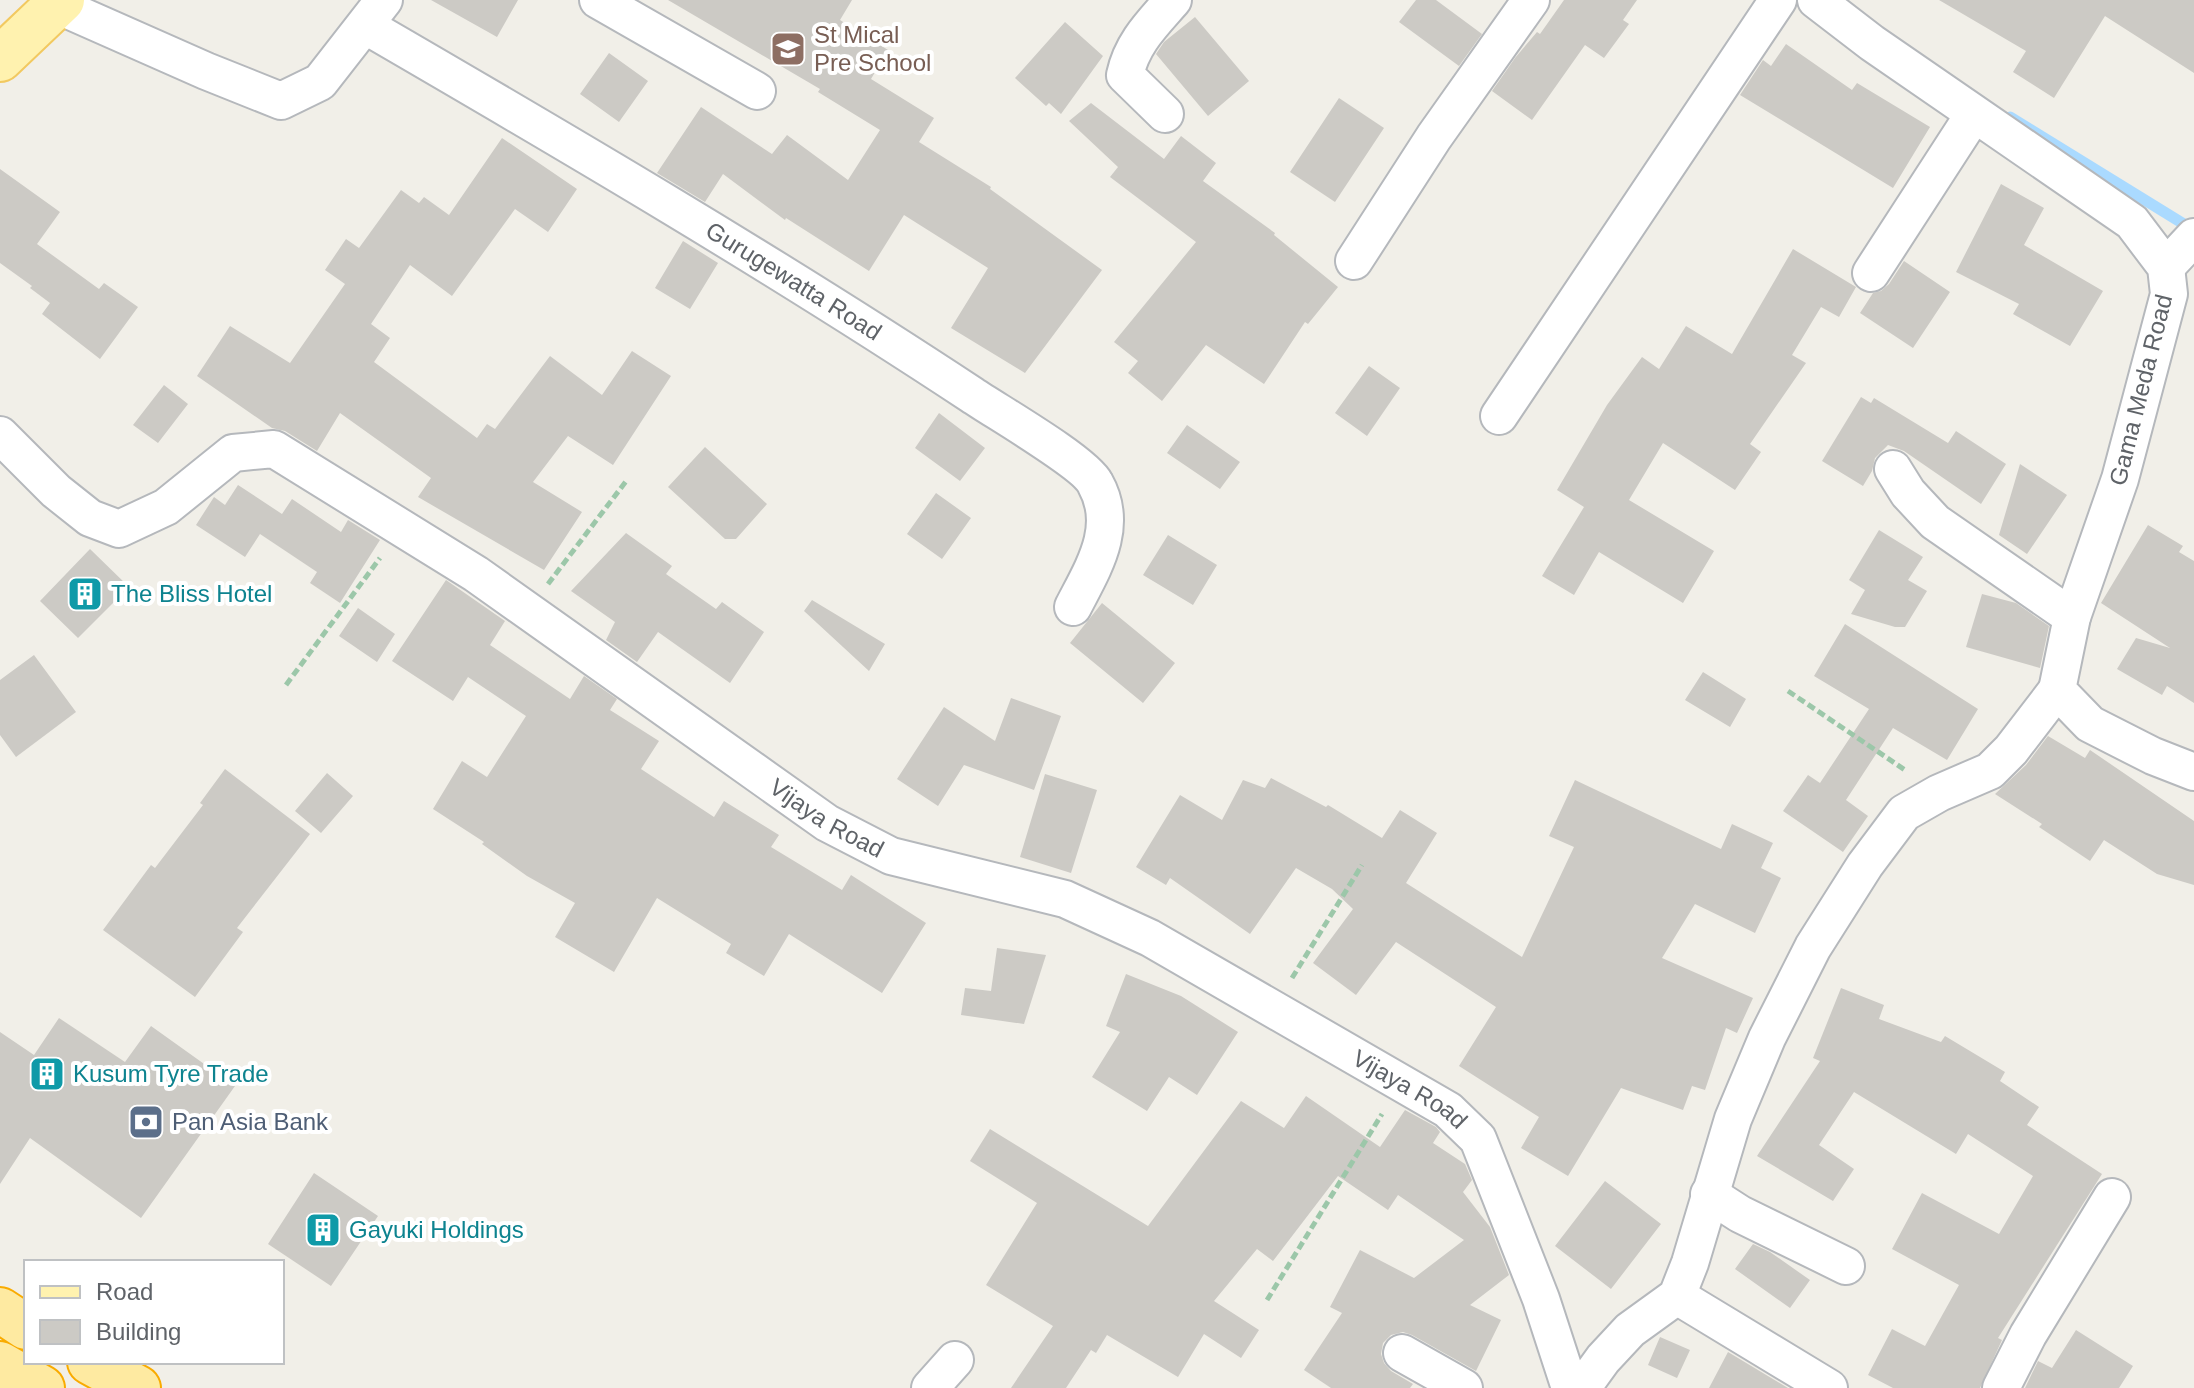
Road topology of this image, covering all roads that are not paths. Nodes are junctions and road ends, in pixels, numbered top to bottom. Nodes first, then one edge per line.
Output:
1 (598, 0) edge
2 (1173, 0) edge
3 (1531, 0) edge
4 (1778, 0) edge
5 (1816, 0) edge
6 (60, 3) edge
7 (375, 13) edge
8 (0, 59) edge
9 (757, 91) dead end
10 (1165, 114) dead end
11 (1974, 114) junction
12 (2194, 237) edge
13 (1354, 261) dead end
14 (2166, 267) junction
15 (1871, 273) dead end
16 (1499, 416) dead end
17 (0, 435) edge
18 (1893, 469) dead end
19 (1073, 607) dead end
20 (2072, 617) junction
21 (2057, 690) junction
22 (2194, 772) edge
23 (1709, 1194) junction
24 (2112, 1197) dead end
25 (1846, 1266) dead end
26 (1677, 1296) junction
27 (0, 1310) edge
28 (24, 1326) edge
29 (1402, 1353) dead end
30 (955, 1360) dead end
31 (0, 1364) edge
32 (94, 1364) edge
33 (42, 1388) edge
34 (138, 1388) edge
35 (930, 1388) edge
36 (1464, 1388) edge
37 (1570, 1388) edge
38 (1582, 1388) edge
39 (1829, 1388) edge
40 (2001, 1388) edge

1 - 9 street
2 - 10 street
3 - 13 street
4 - 16 street
5 - 11 street, Gama Meda Road
6 - 7 street
6 - 8 main road
7 - 19 street, Gurugewatta Road
11 - 14 street, Gama Meda Road
11 - 15 street
12 - 14 street
14 - 20 street, Gama Meda Road
17 - 37 street, Vijaya Road
18 - 20 street
20 - 21 street, Gama Meda Road
21 - 22 street
21 - 23 street
23 - 25 street
23 - 26 street
24 - 40 street
26 - 38 street
26 - 39 street
27 - 28 highway
29 - 36 street
30 - 35 street
31 - 33 highway
32 - 34 highway

